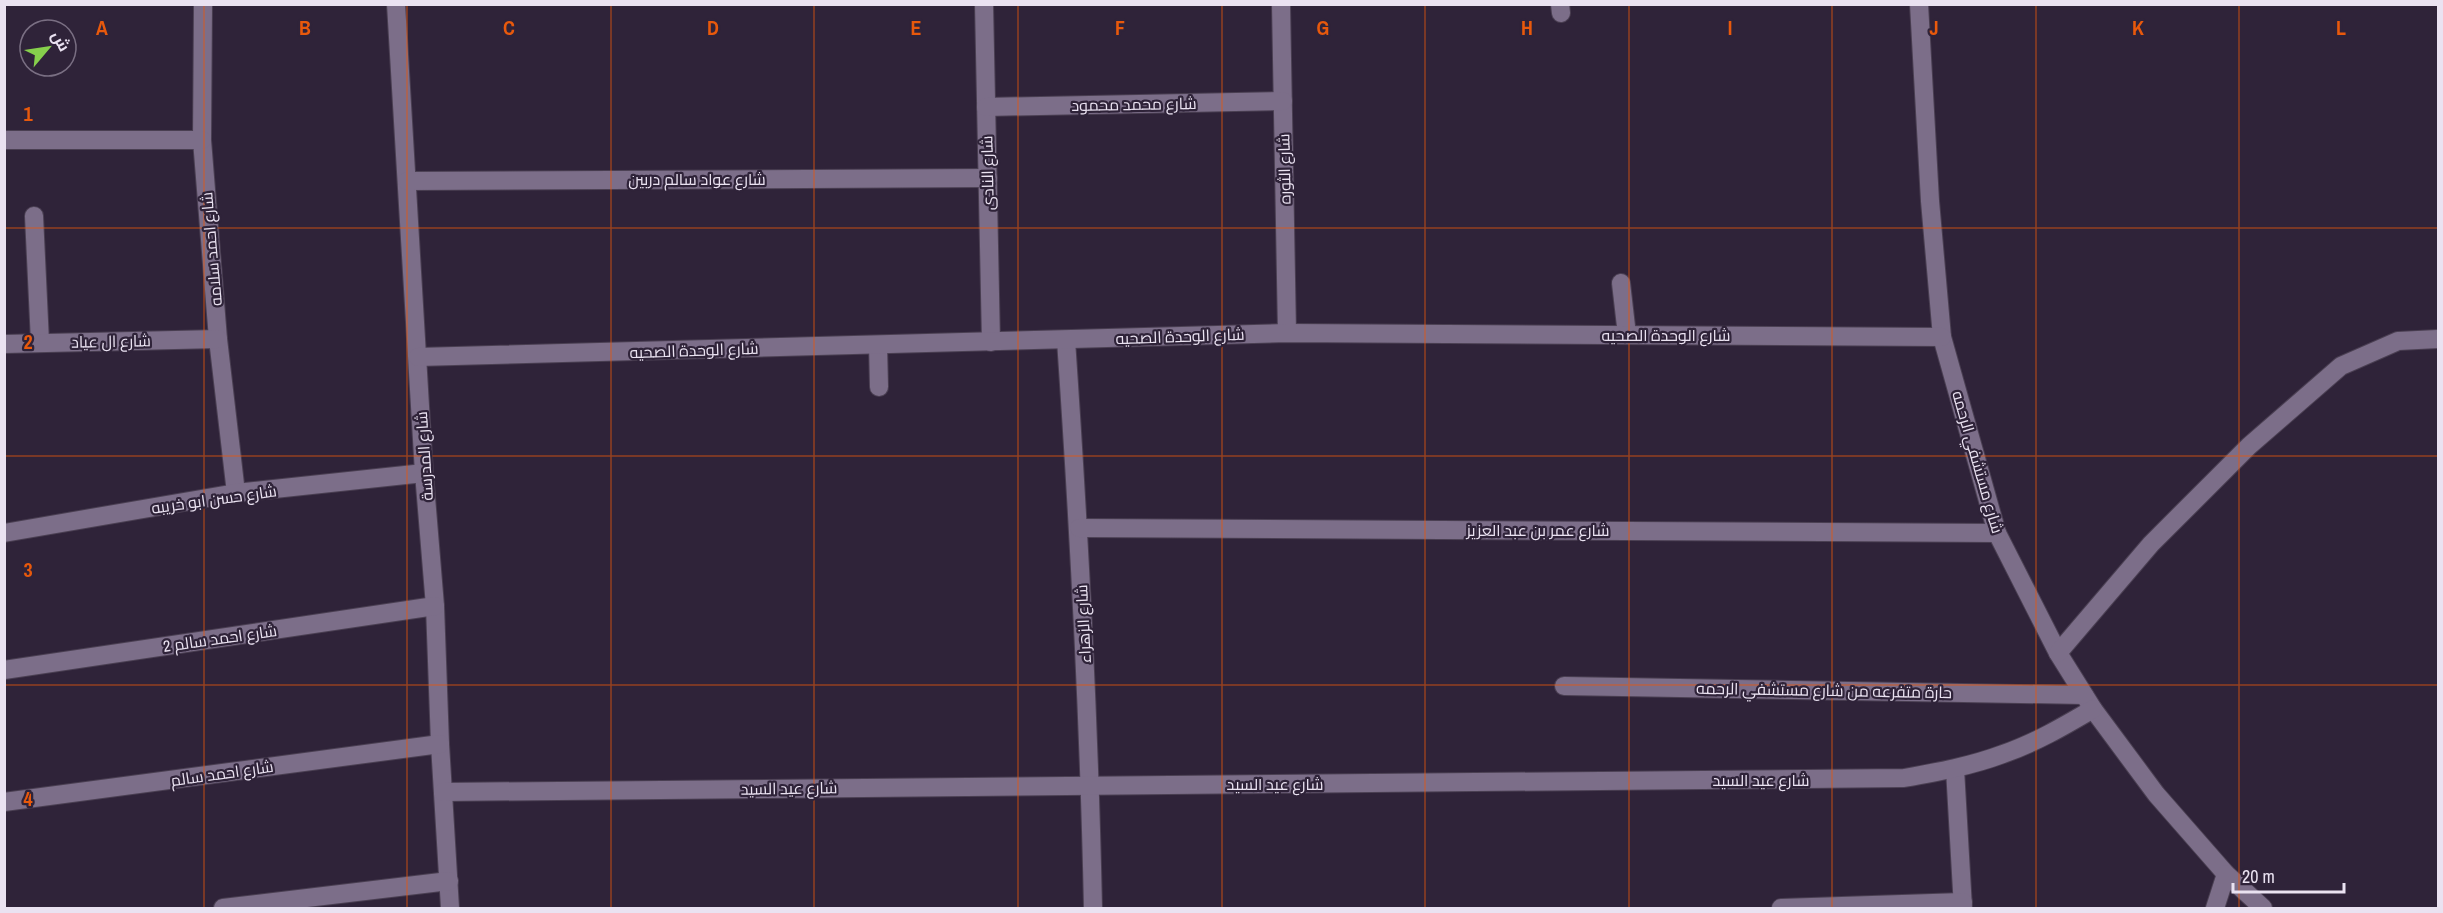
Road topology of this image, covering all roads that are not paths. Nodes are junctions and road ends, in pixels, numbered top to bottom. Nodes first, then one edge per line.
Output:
1 (203, 4) edge
2 (396, 4) edge
3 (984, 4) edge
4 (1281, 4) edge
5 (1919, 4) edge
6 (1283, 101) junction
7 (986, 107) junction
8 (202, 140) junction
9 (4, 141) edge
10 (988, 178) junction
11 (407, 181) junction
12 (34, 216) dead end
13 (1621, 283) dead end
14 (1287, 333) junction
15 (1627, 335) junction
16 (1942, 337) junction
17 (218, 339) junction
18 (2439, 339) edge
19 (1066, 340) junction
20 (40, 342) junction
21 (991, 342) junction
22 (4, 344) edge
23 (878, 345) junction
24 (417, 357) junction
25 (879, 387) dead end
26 (424, 473) junction
27 (236, 493) junction
28 (1079, 528) junction
29 (4, 532) edge
30 (1997, 533) junction
31 (435, 606) junction
32 (2058, 653) junction
33 (4, 670) edge
34 (1564, 686) dead end
35 (2089, 702) junction
36 (440, 744) junction
37 (1955, 769) junction
38 (1090, 785) junction
39 (443, 792) junction
40 (4, 802) edge
41 (2226, 874) junction
42 (449, 881) junction
43 (1963, 905) edge
44 (223, 909) edge
45 (450, 909) edge
46 (1093, 909) edge
47 (1781, 909) edge
48 (2215, 909) edge
49 (2263, 909) edge

1 - 8 street, شارع احمد سلامه
2 - 11 street, شارع المدرسة
3 - 7 street, شارع النادى
4 - 6 street, شارع الثوره
5 - 16 street, شارع مستشفي الرحمه
6 - 7 street, شارع محمد محمود
6 - 14 street, شارع الثوره
7 - 10 street, شارع النادى
8 - 9 street
8 - 17 street, شارع احمد سلامه
10 - 11 street, شارع عواد سالم دربين
10 - 21 street, شارع النادى
11 - 24 street, شارع المدرسة
12 - 20 street
13 - 15 street
14 - 15 street, شارع الوحدة الصحيه
14 - 19 street, شارع الوحدة الصحيه
15 - 16 street, شارع الوحدة الصحيه
16 - 30 street, شارع مستشفي الرحمه
17 - 20 street, شارع ال عياد
17 - 27 street, شارع احمد سلامه
18 - 32 street
19 - 21 street, شارع الوحدة الصحيه
19 - 28 street, شارع الزهراء
20 - 22 street, شارع ال عياد
21 - 23 street, شارع الوحدة الصحيه
23 - 24 street, شارع الوحدة الصحيه
23 - 25 street
24 - 26 street, شارع المدرسة
26 - 27 street, شارع حسن ابو خريبه
26 - 31 street, شارع المدرسة
27 - 29 street, شارع حسن ابو خريبه
28 - 30 street, شارع عمر بن عبد العزيز
28 - 38 street, شارع الزهراء
30 - 32 street, شارع مستشفي الرحمه
31 - 33 street, شارع احمد سالم 2
31 - 36 street, شارع المدرسة
32 - 35 street, شارع مستشفي الرحمه
34 - 35 street, حارة متفرعه من شارع مستشفي الرحمه
35 - 37 street, شارع عيد السيد
35 - 41 street, شارع مستشفي الرحمه
36 - 39 street, شارع المدرسة
36 - 40 street, شارع احمد سالم
37 - 38 street, شارع عيد السيد
37 - 43 street
38 - 39 street, شارع عيد السيد
38 - 46 street, شارع الزهراء
39 - 42 street, شارع المدرسة
41 - 48 street
41 - 49 street, شارع مستشفي الرحمه
42 - 44 street
42 - 45 street, شارع المدرسة
43 - 47 street

